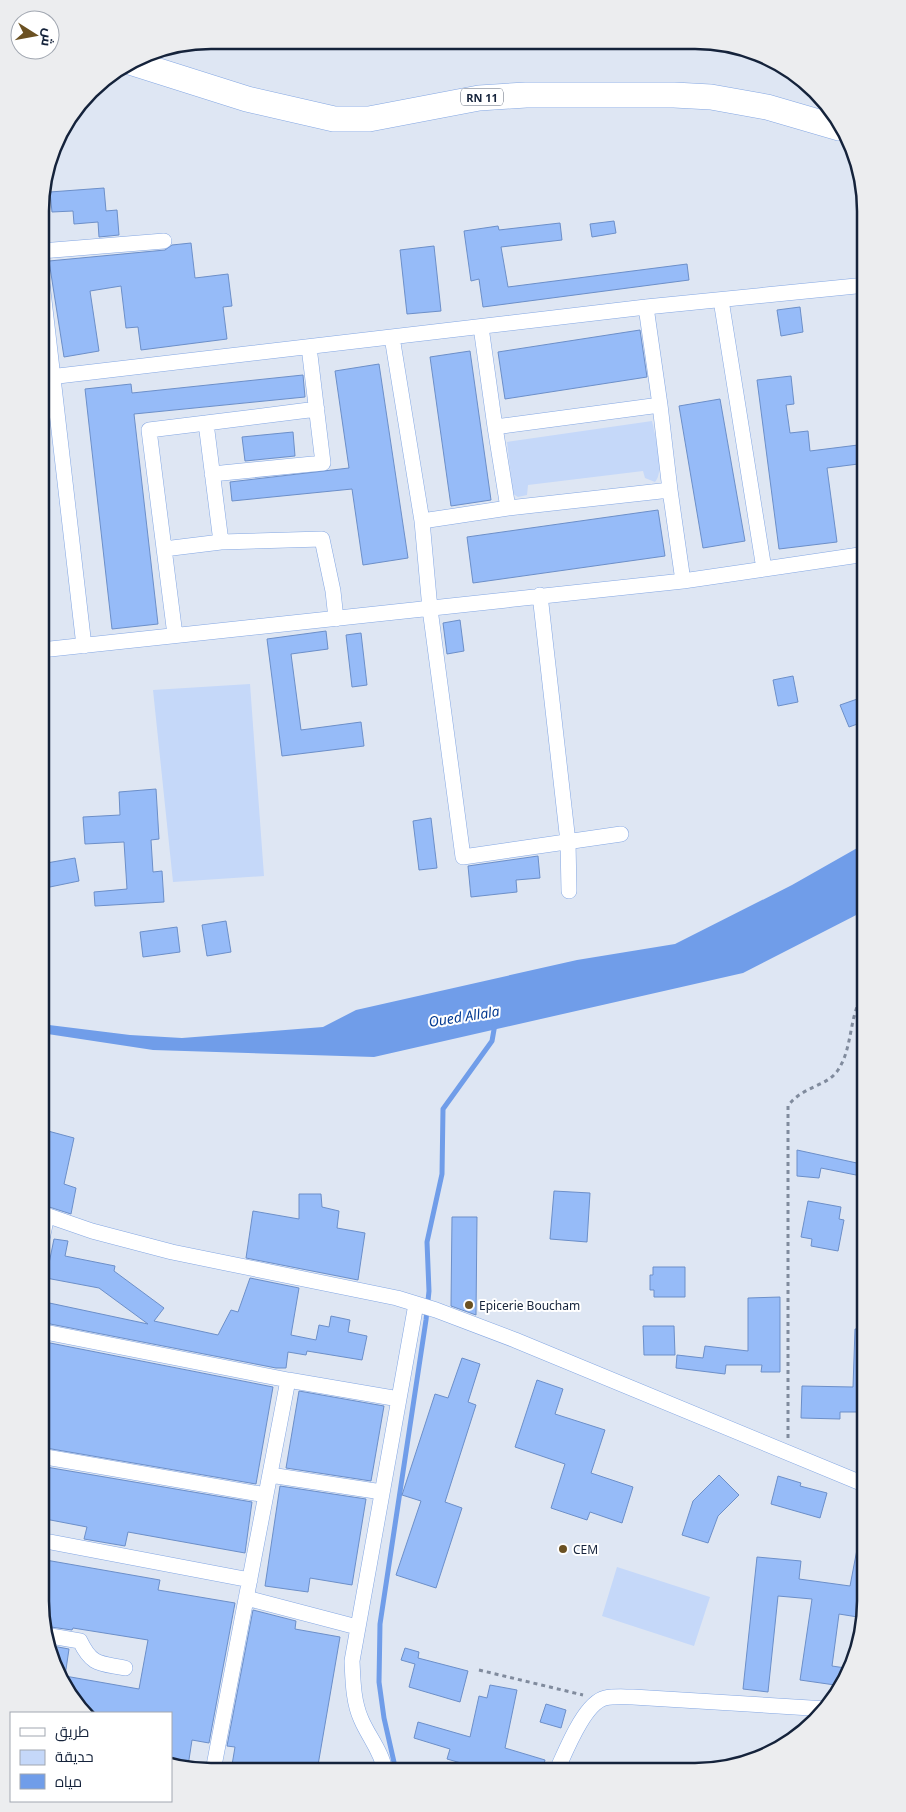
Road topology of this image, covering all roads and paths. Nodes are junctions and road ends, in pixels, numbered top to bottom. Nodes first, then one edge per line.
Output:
1 (140, 65) edge
2 (833, 126) edge
3 (164, 241) dead end
4 (49, 250) edge
5 (857, 286) edge
6 (721, 300) junction
7 (646, 307) junction
8 (481, 327) junction
9 (392, 337) junction
10 (309, 347) junction
11 (49, 378) edge
12 (49, 399) edge
13 (660, 405) junction
14 (317, 409) junction
15 (206, 423) junction
16 (495, 427) junction
17 (212, 474) junction
18 (670, 490) junction
19 (508, 508) junction
20 (422, 522) junction
21 (220, 542) junction
22 (164, 549) junction
23 (857, 555) edge
24 (764, 568) junction
25 (683, 581) junction
26 (540, 595) junction
27 (430, 609) junction
28 (336, 618) junction
29 (175, 635) junction
30 (84, 646) junction
31 (49, 649) edge
32 (621, 834) dead end
33 (568, 842) junction
34 (569, 890) dead end
35 (857, 1006) edge
36 (49, 1216) edge
37 (419, 1305) junction
38 (49, 1333) edge
39 (288, 1380) junction
40 (399, 1399) junction
41 (788, 1453) junction
42 (49, 1458) edge
43 (270, 1475) junction
44 (857, 1481) edge
45 (382, 1492) junction
46 (266, 1495) junction
47 (49, 1542) edge
48 (250, 1580) junction
49 (246, 1598) junction
50 (357, 1627) junction
51 (53, 1636) edge
52 (125, 1668) dead end
53 (479, 1670) dead end
54 (604, 1698) junction
55 (817, 1708) edge
56 (215, 1763) edge
57 (383, 1763) edge
58 (560, 1763) edge

1 - 2 main road, RN 11
3 - 4 street
5 - 6 street
6 - 7 street
6 - 24 street
7 - 8 street
7 - 13 street
8 - 9 street
8 - 16 street
9 - 10 street
9 - 20 street
10 - 11 street
10 - 14 street
12 - 30 street
13 - 16 street
13 - 18 street
14 - 15 street
14 - 17 street
15 - 17 street
15 - 22 street
16 - 19 street
17 - 21 street
18 - 19 street
18 - 25 street
19 - 20 street
20 - 27 street
21 - 22 street
21 - 28 street
22 - 29 street
23 - 24 street
24 - 25 street
25 - 26 street
26 - 27 street
26 - 33 street
27 - 28 street
27 - 33 street
28 - 29 street
29 - 30 street
30 - 31 street
32 - 33 street
33 - 34 street
35 - 41 path
36 - 37 street
37 - 40 street
37 - 41 street
38 - 39 street
39 - 40 street
39 - 43 street
40 - 45 street
41 - 44 street
42 - 46 street
43 - 45 street
43 - 46 street
45 - 50 street
46 - 48 street
47 - 48 street
48 - 49 street
49 - 50 street
49 - 56 street
50 - 57 street
51 - 52 street
53 - 54 path
54 - 55 street
54 - 58 street

